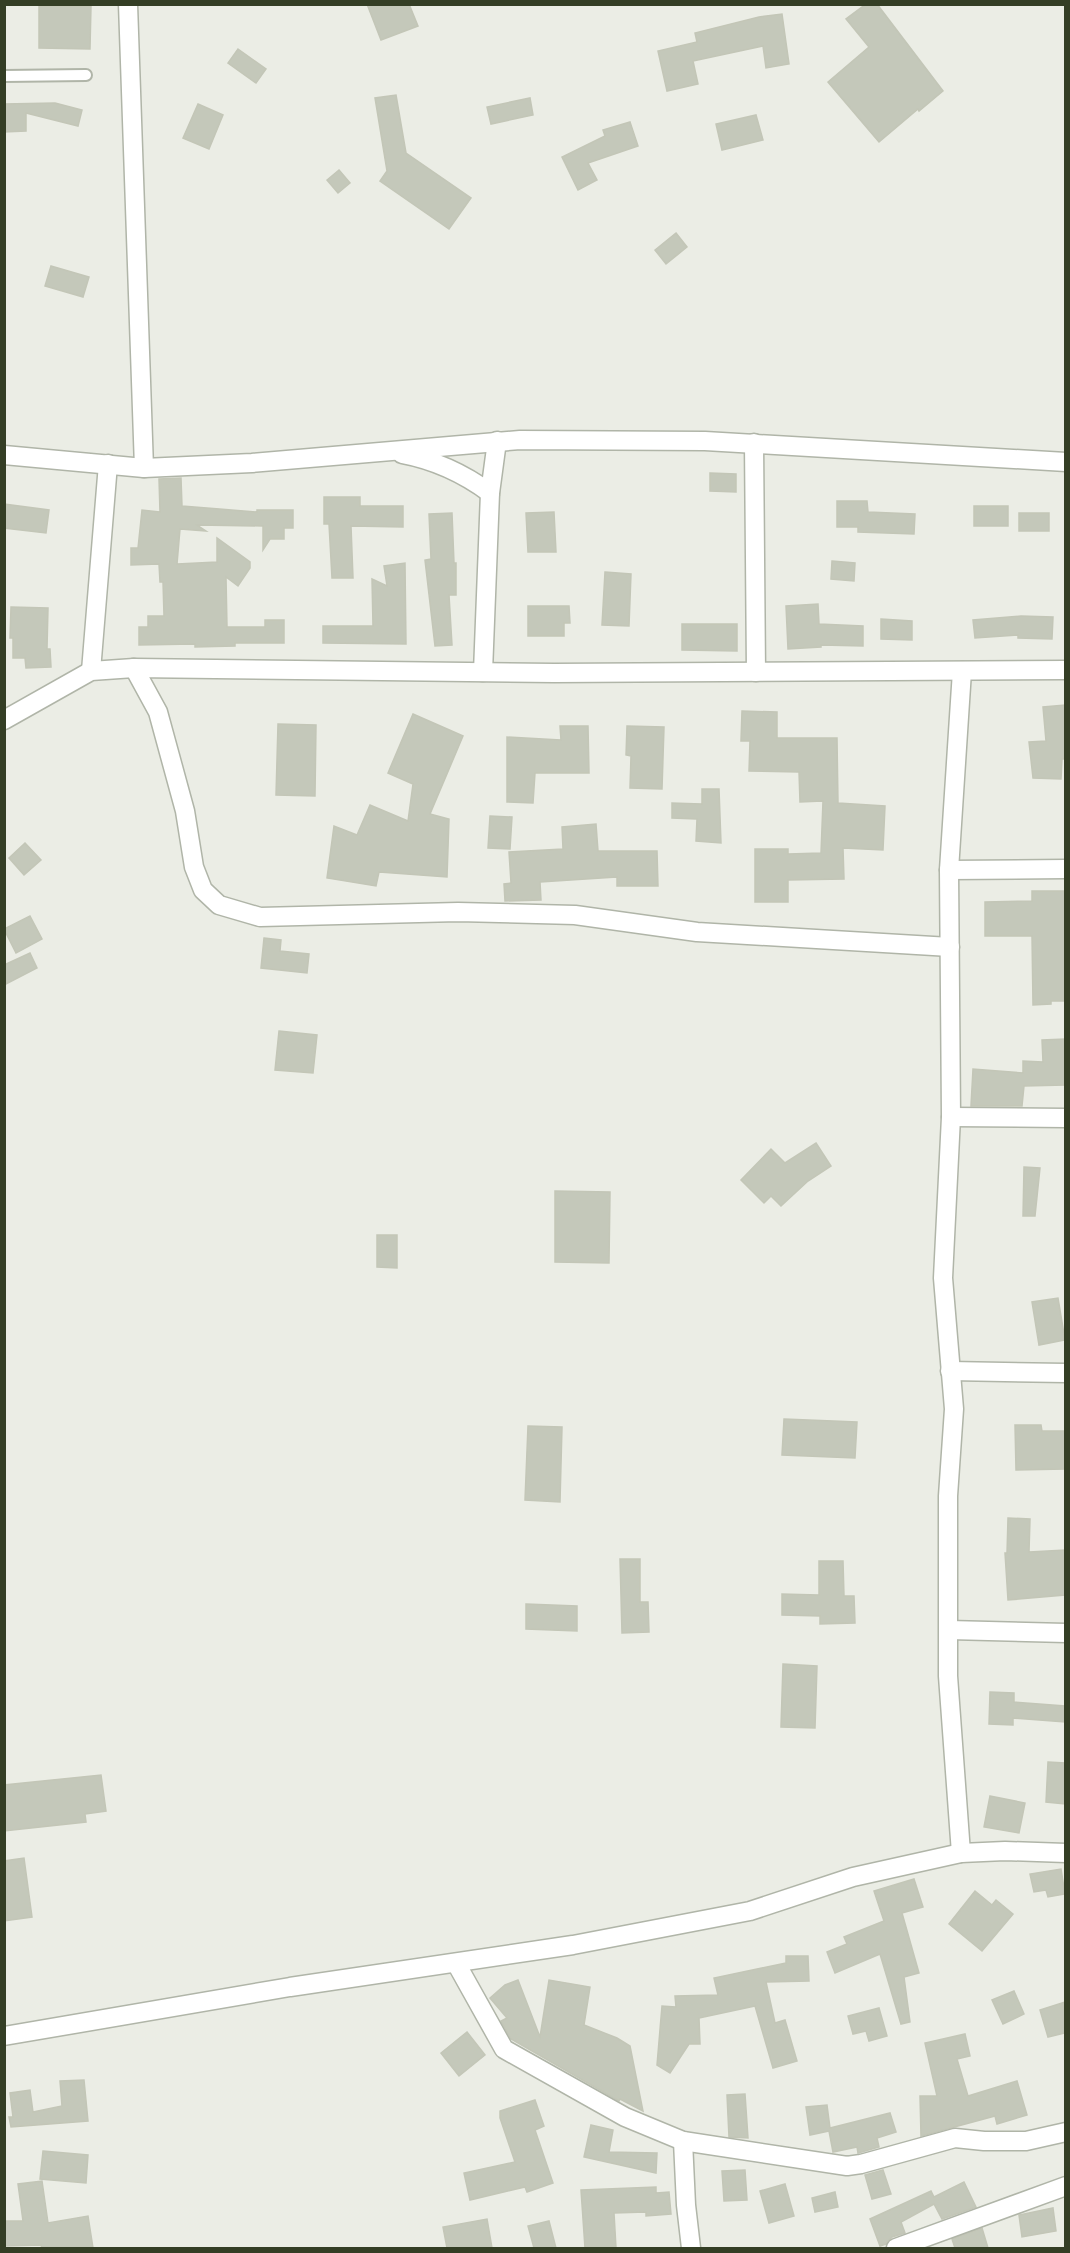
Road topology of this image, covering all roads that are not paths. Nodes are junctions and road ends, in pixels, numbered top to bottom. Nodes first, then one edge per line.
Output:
1 (128, 4) edge
2 (86, 75) dead end
3 (4, 76) edge
4 (497, 441) junction
5 (754, 443) junction
6 (378, 450) junction
7 (4, 455) edge
8 (1065, 462) edge
9 (108, 464) junction
10 (144, 468) junction
11 (490, 493) junction
12 (134, 668) junction
13 (1065, 670) edge
14 (91, 671) junction
15 (962, 671) junction
16 (483, 672) junction
17 (756, 672) junction
18 (4, 720) edge
19 (1065, 869) edge
20 (949, 870) junction
21 (950, 947) junction
22 (951, 1117) junction
23 (1065, 1118) edge
24 (950, 1371) junction
25 (1065, 1373) edge
26 (948, 1630) junction
27 (1065, 1633) edge
28 (1065, 1852) edge
29 (961, 1853) junction
30 (456, 1963) junction
31 (4, 2036) edge
32 (1065, 2132) edge
33 (683, 2141) junction
34 (1065, 2186) edge
35 (691, 2248) edge
36 (896, 2248) edge

1 - 10 street
2 - 3 lane
4 - 5 street
4 - 6 street
4 - 11 street
5 - 8 street
5 - 17 street
6 - 10 street
6 - 11 street
7 - 9 street
9 - 10 street
9 - 14 street
11 - 16 street
12 - 14 street
12 - 16 street
12 - 21 street
13 - 15 street
14 - 18 street
15 - 17 street
15 - 20 street
16 - 17 street
19 - 20 street
20 - 21 street
21 - 22 street
22 - 23 street
22 - 24 street
24 - 25 street
24 - 26 street
26 - 27 street
26 - 29 street
28 - 29 street
29 - 30 street
30 - 31 street
30 - 33 street
32 - 33 street
33 - 35 street
34 - 36 street

